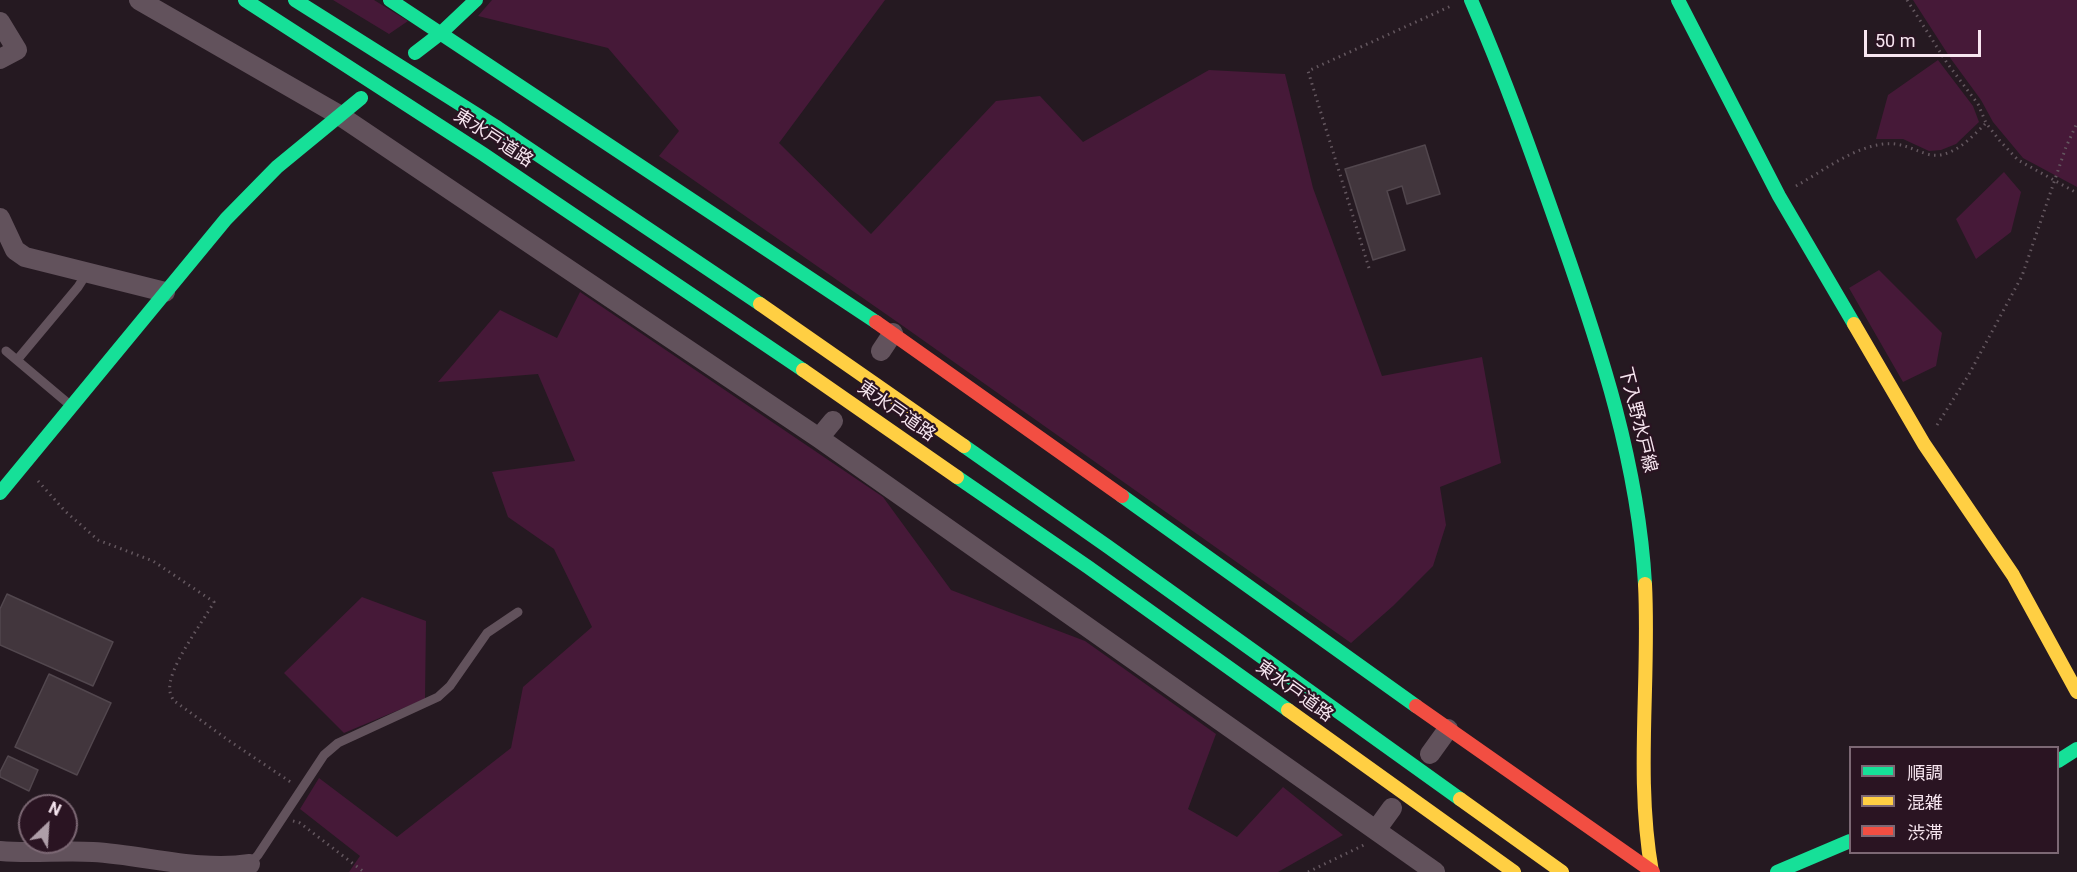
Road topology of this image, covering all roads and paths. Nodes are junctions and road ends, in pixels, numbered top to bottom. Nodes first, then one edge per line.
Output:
1 (139, 0) edge
2 (245, 0) edge
3 (295, 0) edge
4 (390, 0) edge
5 (476, 0) edge
6 (1471, 0) edge
7 (1678, 0) edge
8 (1907, 0) edge
9 (1454, 5) dead end
10 (0, 22) edge
11 (441, 33) junction
12 (415, 53) dead end
13 (0, 59) edge
14 (361, 98) dead end
15 (339, 116) junction
16 (1986, 123) junction
17 (2077, 123) edge
18 (2054, 181) junction
19 (2077, 193) edge
20 (1779, 196) junction
21 (0, 218) edge
22 (7, 254) edge
23 (1369, 268) dead end
24 (87, 273) junction
25 (165, 292) junction
26 (893, 333) junction
27 (6, 351) dead end
28 (881, 351) dead end
29 (17, 360) junction
30 (72, 406) junction
31 (833, 421) dead end
32 (819, 438) junction
33 (1924, 444) junction
34 (22, 467) junction
35 (0, 493) edge
36 (518, 612) dead end
37 (2077, 692) edge
38 (1448, 729) junction
39 (2077, 749) edge
40 (1430, 754) dead end
41 (2059, 760) edge
42 (301, 789) junction
43 (1392, 808) dead end
44 (282, 818) junction
45 (1376, 830) junction
46 (1849, 842) edge
47 (0, 851) edge
48 (250, 864) joint
49 (364, 872) edge
50 (1308, 872) edge
51 (1435, 872) edge
52 (1514, 872) edge
53 (1562, 872) edge
54 (1652, 872) edge
55 (1777, 872) edge

1 - 15 street
2 - 52 main road, 東水戸道路
3 - 53 main road, 東水戸道路
4 - 11 main road
5 - 11 main road
6 - 54 main road, 下入野水戸線
7 - 20 main road
8 - 16 path
9 - 23 path
10 - 13 street
11 - 12 main road
11 - 26 main road
14 - 15 main road
15 - 25 main road
15 - 32 street
16 - 18 path
16 - 20 path
17 - 18 path
18 - 19 path
18 - 33 path
20 - 33 main road
21 - 22 street
22 - 24 street
24 - 25 street
24 - 29 lane
25 - 30 main road
26 - 28 street
26 - 38 main road
27 - 29 lane
29 - 30 lane
30 - 34 main road
31 - 32 street
32 - 45 street
33 - 37 main road
34 - 35 main road
34 - 42 path
36 - 42 lane
38 - 40 street
38 - 54 main road
39 - 41 main road
42 - 44 lane
43 - 45 street
44 - 48 lane
44 - 49 path
45 - 50 path
45 - 51 street
46 - 55 main road
47 - 48 street

